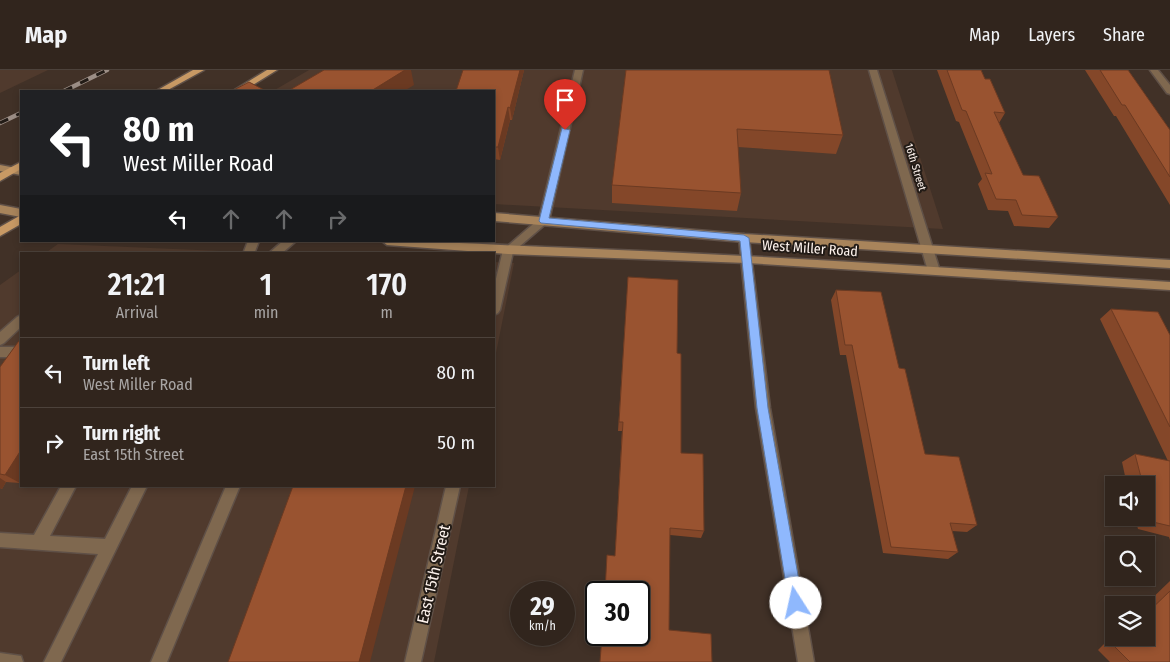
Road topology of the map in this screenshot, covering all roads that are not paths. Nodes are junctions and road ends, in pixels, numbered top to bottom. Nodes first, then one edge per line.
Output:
1 (200, 70) edge
2 (273, 70) edge
3 (579, 70) edge
4 (873, 70) edge
5 (1154, 70) edge
6 (162, 90) edge
7 (239, 90) edge
8 (1170, 91) edge
9 (0, 168) edge
10 (18, 169) edge
11 (0, 178) edge
12 (0, 209) edge
13 (20, 213) edge
14 (495, 217) edge
15 (20, 220) edge
16 (544, 221) junction
17 (0, 232) edge
18 (744, 238) junction
19 (290, 242) edge
20 (400, 242) edge
21 (928, 249) junction
22 (508, 250) junction
23 (276, 252) edge
24 (747, 260) junction
25 (1170, 264) edge
26 (934, 271) junction
27 (1170, 286) edge
28 (495, 306) edge
29 (20, 321) edge
30 (0, 340) edge
31 (0, 352) edge
32 (20, 352) edge
33 (68, 487) edge
34 (139, 487) edge
35 (233, 487) edge
36 (453, 487) edge
37 (0, 540) edge
38 (38, 543) junction
39 (109, 547) junction
40 (0, 661) edge
41 (15, 662) edge
42 (52, 662) edge
43 (159, 662) edge
44 (413, 662) edge
45 (806, 662) edge

1 - 6 main road
2 - 7 main road
3 - 16 street
4 - 21 street, 16th Street
5 - 8 street
9 - 10 main road
10 - 11 main road
12 - 13 main road
14 - 16 main road, West Miller Road
15 - 17 main road
16 - 18 main road, West Miller Road
16 - 22 street
18 - 21 main road, West Miller Road
18 - 24 street
19 - 23 street
20 - 22 main road, West Miller Road
21 - 25 main road, West Miller Road
21 - 26 street, 16th Street
22 - 24 main road, West Miller Road
22 - 28 street
24 - 26 main road, West Miller Road
24 - 45 street
26 - 27 main road, West Miller Road
29 - 30 street
31 - 32 street
33 - 38 street
34 - 39 street
35 - 43 street
36 - 44 street, East 15th Street
37 - 38 street
38 - 39 street
39 - 42 street
40 - 41 street

